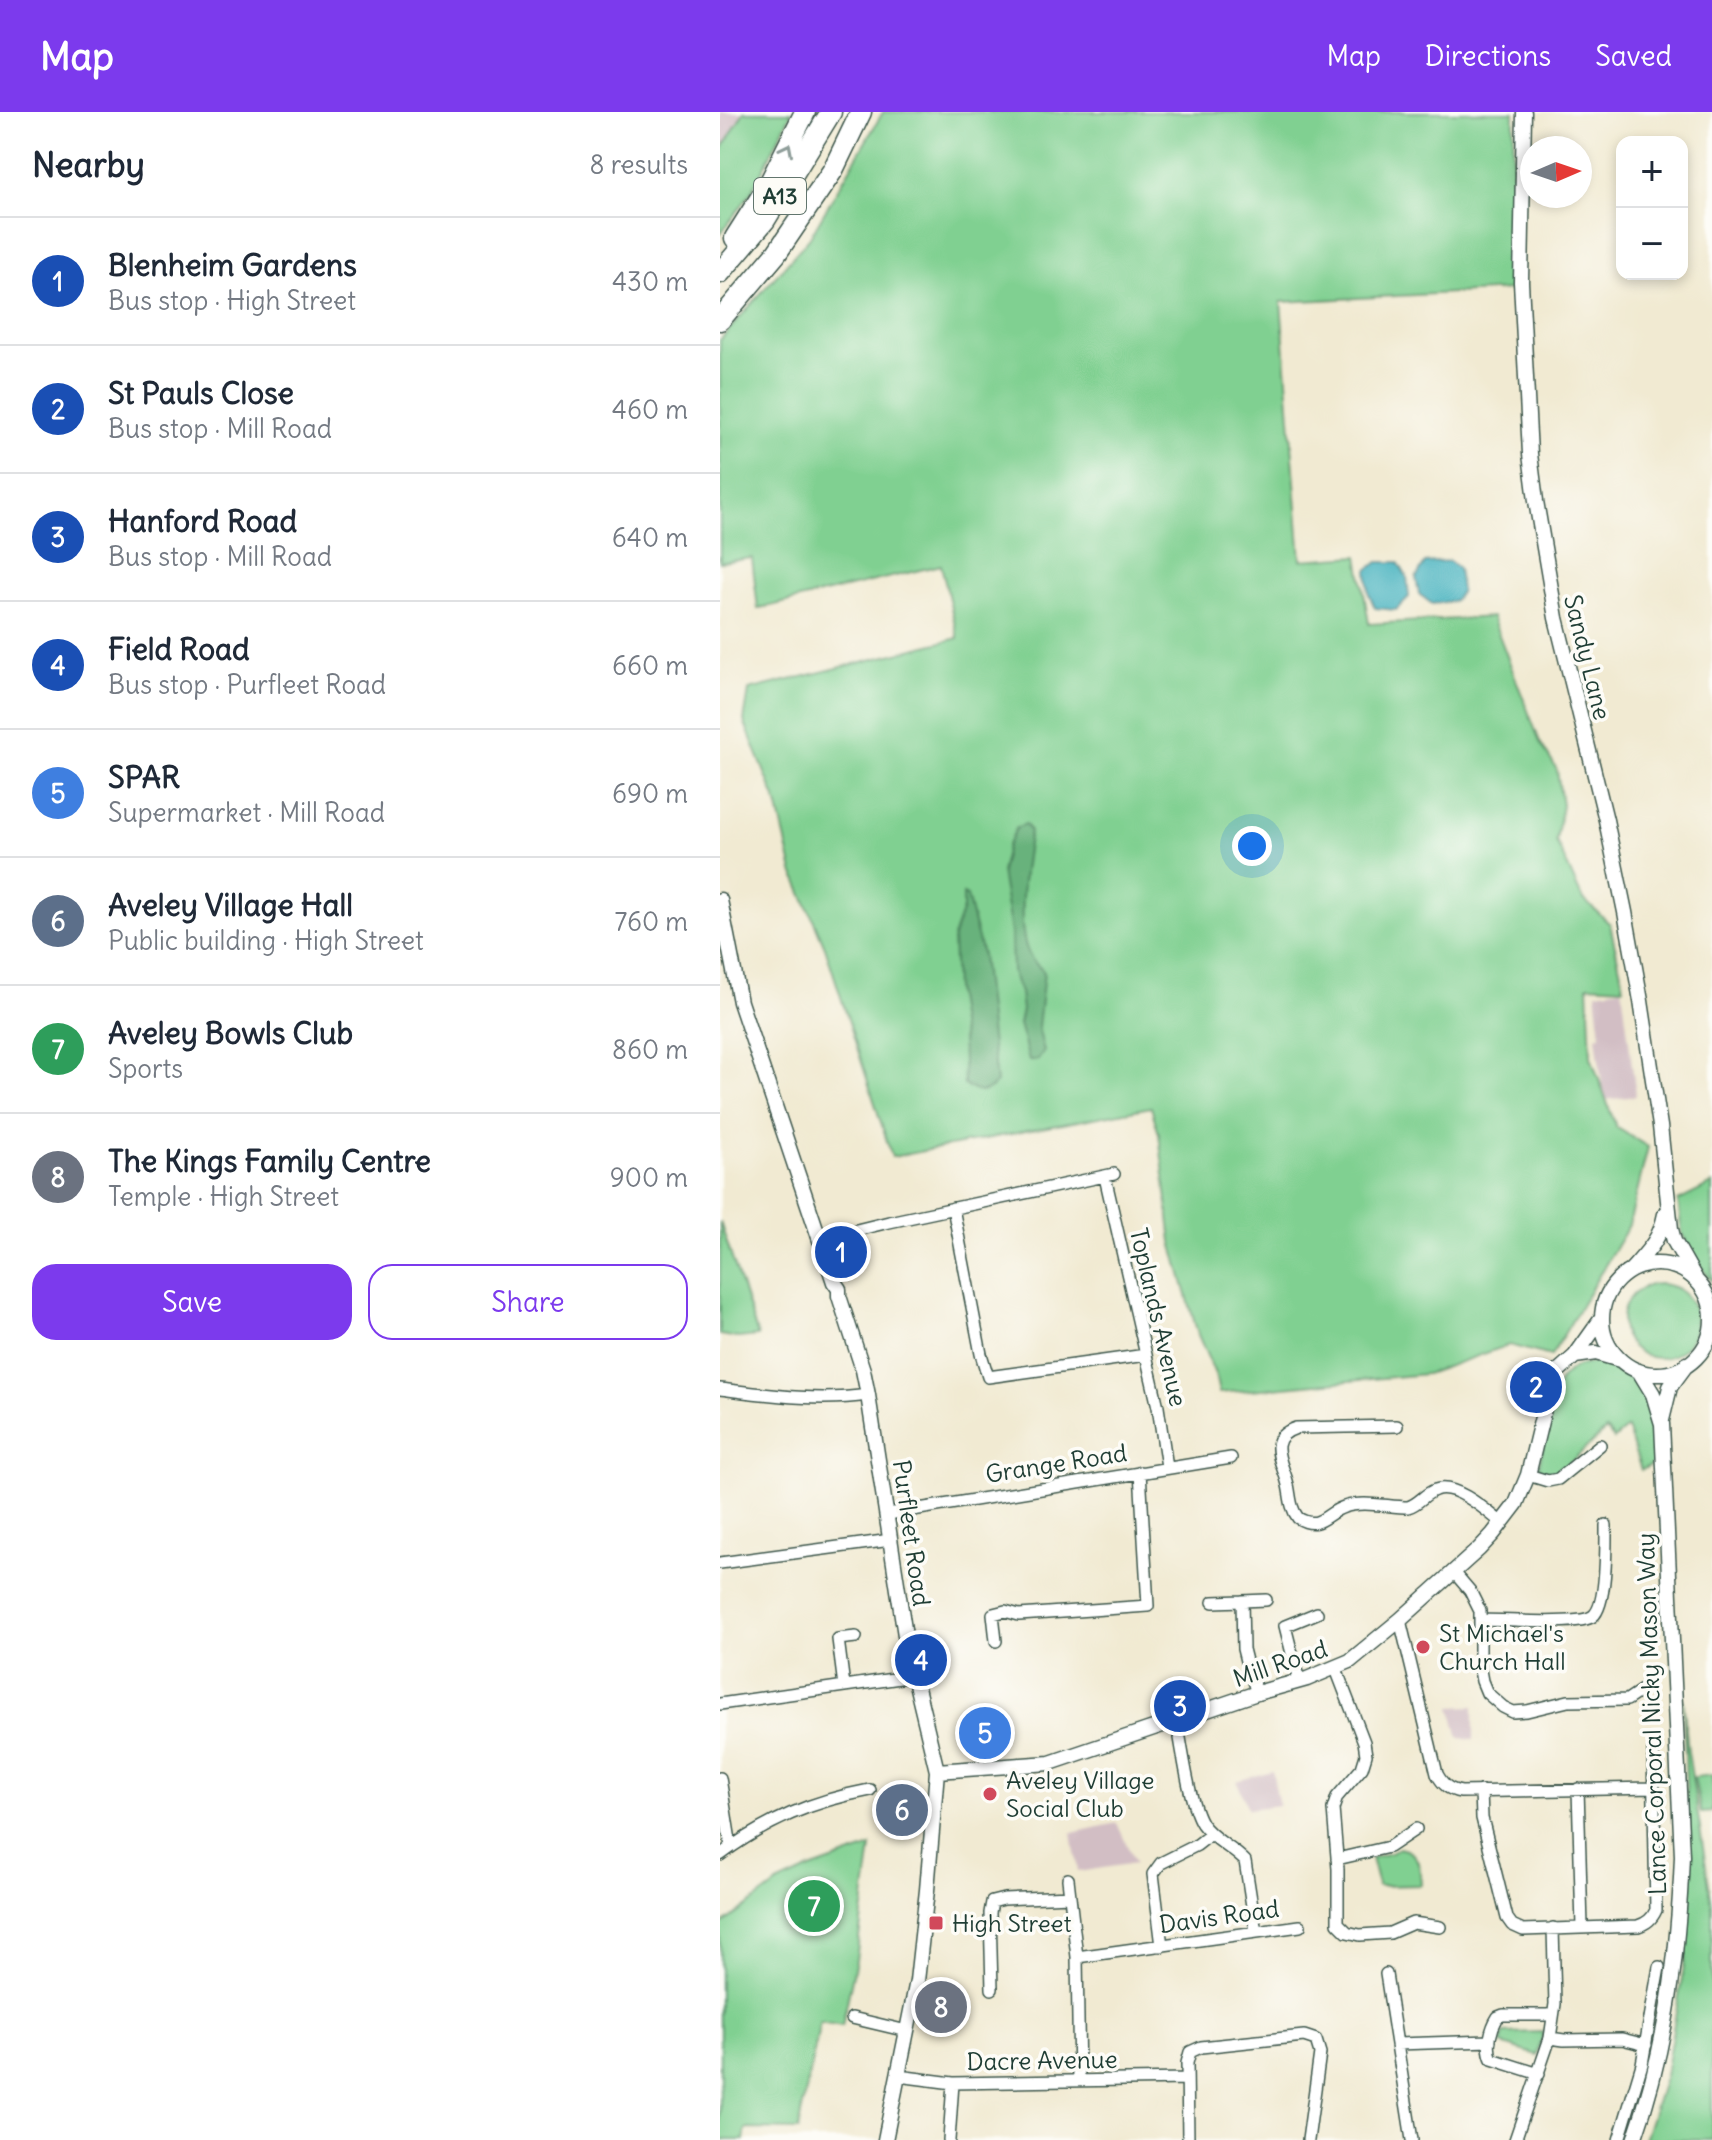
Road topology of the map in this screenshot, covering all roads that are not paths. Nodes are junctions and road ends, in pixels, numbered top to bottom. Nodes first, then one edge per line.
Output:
1 (805, 112) edge
2 (831, 112) edge
3 (861, 112) edge
4 (876, 112) edge
5 (1524, 112) edge
6 (833, 170) junction
7 (720, 258) edge
8 (720, 273) edge
9 (720, 320) edge
10 (720, 900) edge
11 (1667, 1205) junction
12 (953, 1208) junction
13 (820, 1239) junction
14 (1631, 1270) junction
15 (1695, 1278) junction
16 (1711, 1301) edge
17 (1602, 1318) junction
18 (1146, 1355) junction
19 (1575, 1356) junction
20 (1699, 1357) edge
21 (1620, 1360) junction
22 (1639, 1371) junction
23 (720, 1389) edge
24 (868, 1395) junction
25 (1662, 1424) junction
26 (1397, 1426) dead end
27 (1600, 1445) dead end
28 (1231, 1458) dead end
29 (1167, 1467) junction
30 (1140, 1472) junction
31 (1528, 1475) junction
32 (888, 1514) junction
33 (1502, 1523) junction
34 (1606, 1525) dead end
35 (891, 1540) junction
36 (720, 1563) edge
37 (1453, 1571) junction
38 (1266, 1600) dead end
39 (1242, 1601) junction
40 (1213, 1602) dead end
41 (1317, 1613) dead end
42 (1400, 1620) junction
43 (1481, 1620) junction
44 (856, 1637) dead end
45 (996, 1641) dead end
46 (1336, 1669) junction
47 (914, 1676) junction
48 (1299, 1681) junction
49 (844, 1686) junction
50 (1645, 1688) dead end
51 (1257, 1693) junction
52 (720, 1704) edge
53 (1177, 1721) junction
54 (1653, 1750) dead end
55 (937, 1771) junction
56 (720, 1778) edge
57 (1653, 1788) junction
58 (1578, 1789) junction
59 (870, 1790) dead end
60 (1481, 1791) junction
61 (1416, 1829) dead end
62 (1211, 1834) junction
63 (731, 1847) junction
64 (720, 1855) edge
65 (1337, 1859) junction
66 (1068, 1879) dead end
67 (1070, 1896) junction
68 (1300, 1926) dead end
69 (1440, 1927) dead end
70 (1582, 1927) junction
71 (1553, 1928) junction
72 (1256, 1932) junction
73 (1162, 1946) junction
74 (1077, 1957) junction
75 (1659, 1967) dead end
76 (1386, 1974) dead end
77 (992, 1989) dead end
78 (1553, 2015) junction
79 (852, 2018) dead end
80 (907, 2031) junction
81 (1550, 2038) junction
82 (1490, 2041) junction
83 (1397, 2044) junction
84 (1646, 2045) junction
85 (1539, 2074) junction
86 (898, 2076) junction
87 (1187, 2079) junction
88 (1079, 2081) junction
89 (953, 2083) junction
90 (885, 2140) edge
91 (949, 2140) edge
92 (1188, 2140) edge
93 (1308, 2140) edge
94 (1412, 2140) edge
95 (1515, 2140) edge
96 (1619, 2140) edge
97 (1634, 2140) edge

7 -> 1 highway
2 - 8 highway, A13
3 - 6 highway, A13
4 - 6 highway
5 - 11 main road, Sandy Lane
6 - 9 highway, A13
10 - 13 main road
11 - 14 main road, Sandy Lane
11 - 15 main road, Sandy Lane
12 - 13 street
12 - 18 street
12 - 18 street, Toplands Avenue
13 - 24 main road
14 - 15 main road
14 - 17 main road
15 - 16 main road
16 - 20 main road
17 - 19 main road, Mill Road
17 - 21 main road
18 - 29 street, Toplands Avenue
19 - 21 main road
19 - 31 main road, Mill Road
20 - 22 main road
20 - 25 main road, Lance Corporal Nicky Mason Way
21 - 22 main road
22 - 25 main road, Lance Corporal Nicky Mason Way
23 - 24 street
24 - 32 main road, Purfleet Road
25 - 97 main road, Lance Corporal Nicky Mason Way
26 - 33 street
27 - 31 street
28 - 29 street, Grange Road
29 - 30 street, Grange Road
30 - 32 street, Grange Road
30 - 45 street
31 - 33 main road, Mill Road
32 - 35 main road, Purfleet Road
33 - 37 main road, Mill Road
34 - 43 street
35 - 36 street
35 - 47 main road, Purfleet Road
37 - 42 main road, Mill Road
37 - 43 street
38 - 39 street
39 - 40 street
39 - 51 street
41 - 48 street
42 - 46 main road, Mill Road
42 - 60 street
43 - 50 street
44 - 49 street
46 - 48 main road, Mill Road
46 - 65 street
47 - 49 street
47 - 55 main road, Purfleet Road
48 - 51 main road, Mill Road
49 - 52 street
51 - 53 main road, Mill Road
53 - 55 main road, Mill Road
53 - 62 street
54 - 57 street
55 - 80 main road
56 - 63 street
57 - 58 street
57 - 70 street
58 - 60 street
58 - 70 street
59 - 63 street
60 - 71 street
61 - 65 street
62 - 72 street
62 - 73 street
63 - 64 street
65 - 69 street
66 - 67 street
67 - 74 street
67 - 77 street
68 - 72 street, Davis Road
70 - 71 street
71 - 78 street
72 - 73 street, Davis Road
73 - 74 street, Davis Road
74 - 88 street
75 - 84 street
76 - 83 street
78 - 81 street
78 - 82 street
79 - 80 street
80 - 86 main road
81 - 84 street
81 - 85 street
82 - 83 street
82 - 85 street
83 - 94 street
84 - 96 street
85 - 95 street
86 - 89 street, Dacre Avenue
86 - 90 main road
87 - 88 street, Dacre Avenue
87 - 92 street
87 - 93 street
88 - 89 street, Dacre Avenue
89 - 91 street

